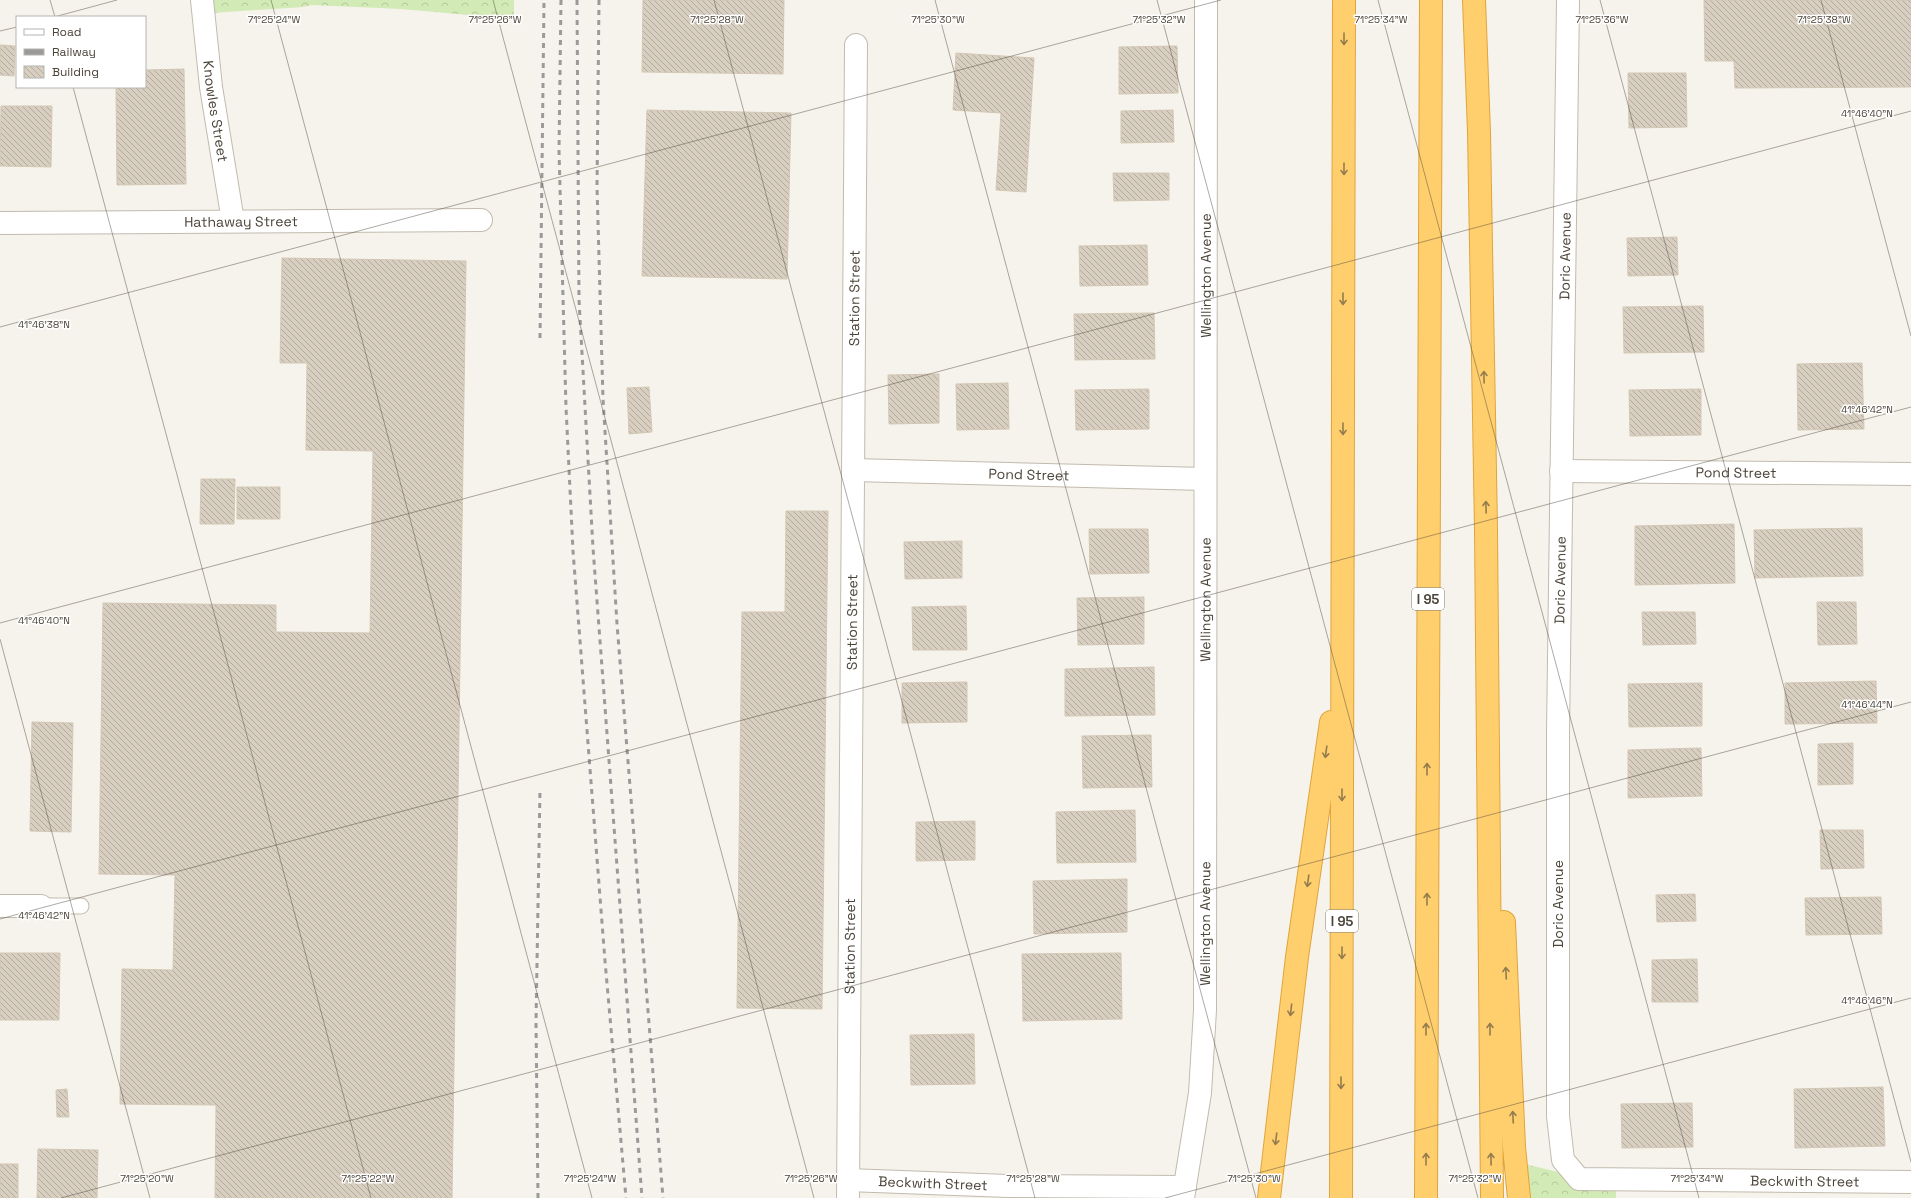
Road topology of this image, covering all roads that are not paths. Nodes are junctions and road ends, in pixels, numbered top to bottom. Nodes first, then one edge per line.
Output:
1 (202, 0) edge
2 (1206, 0) edge
3 (1344, 0) edge
4 (1431, 0) edge
5 (1474, 0) edge
6 (1568, 0) edge
7 (856, 45) dead end
8 (481, 220) dead end
9 (233, 222) junction
10 (0, 223) edge
11 (853, 470) junction
12 (1561, 471) junction
13 (1911, 474) edge
14 (1205, 479) junction
15 (1486, 529) junction
16 (1342, 644) junction
17 (0, 906) edge
18 (41, 906) joint
19 (81, 906) dead end
20 (1563, 1160) joint
21 (1911, 1182) edge
22 (848, 1189) edge
23 (1184, 1192) edge
24 (1269, 1198) edge
25 (1341, 1198) edge
26 (1426, 1198) edge
27 (1492, 1198) edge
28 (1519, 1198) edge

1 - 9 street, Knowles Street
2 - 14 street, Wellington Avenue
3 -> 16 highway, I 95
26 -> 4 highway, I 95
15 -> 5 highway
6 - 12 street, Doric Avenue
7 - 11 street, Station Street
8 - 9 street, Hathaway Street
9 - 10 street, Hathaway Street
11 - 14 street, Pond Street
11 - 22 street, Station Street
12 - 13 street, Pond Street
12 - 20 street, Doric Avenue
14 - 23 street, Wellington Avenue
27 -> 15 highway
28 -> 15 highway
16 -> 24 highway
16 -> 25 highway, I 95
17 - 18 street
18 - 19 lane
20 - 21 street, Beckwith Street
22 - 23 street, Beckwith Street

